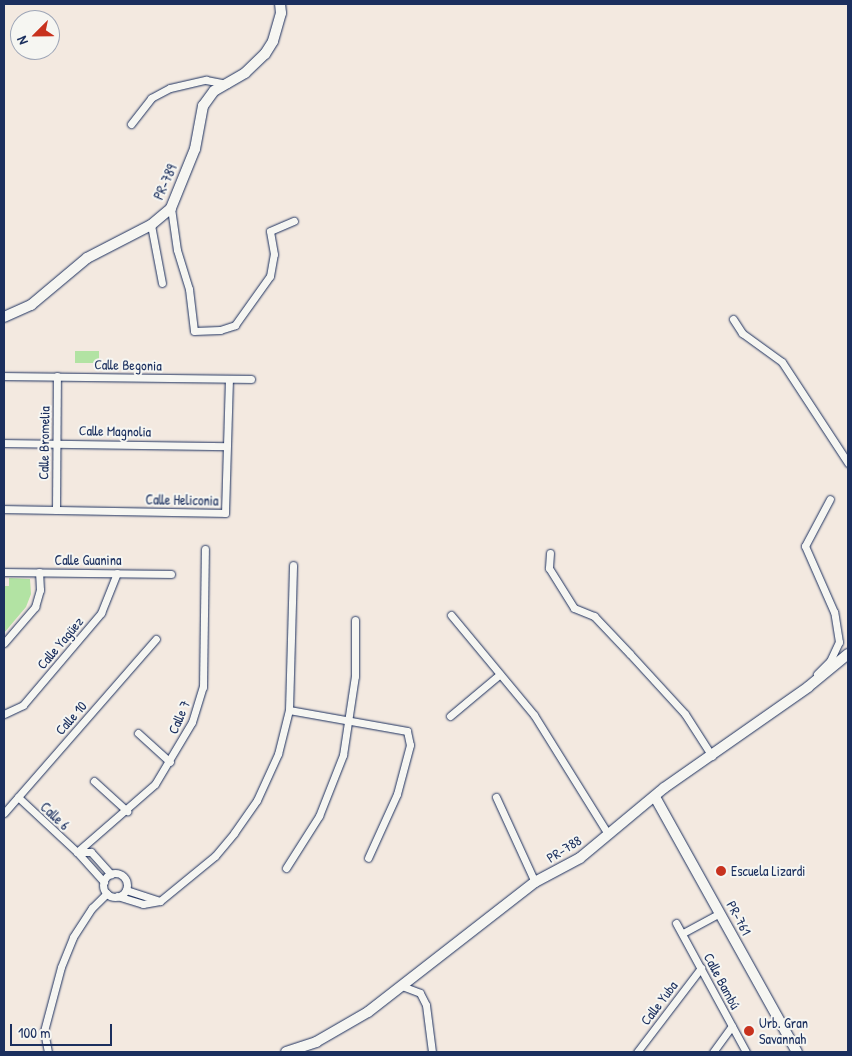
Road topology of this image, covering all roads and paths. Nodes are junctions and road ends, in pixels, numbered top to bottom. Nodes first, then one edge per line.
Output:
1 (280, 4) edge
2 (227, 84) junction
3 (131, 124) dead end
4 (171, 208) junction
5 (294, 221) dead end
6 (151, 225) junction
7 (162, 283) dead end
8 (4, 317) edge
9 (733, 319) dead end
10 (4, 376) edge
11 (57, 376) junction
12 (229, 379) junction
13 (251, 380) dead end
14 (4, 442) edge
15 (57, 443) junction
16 (226, 446) junction
17 (848, 462) edge
18 (830, 499) dead end
19 (4, 509) edge
20 (56, 510) junction
21 (205, 549) dead end
22 (550, 554) dead end
23 (293, 565) dead end
24 (4, 572) edge
25 (39, 572) junction
26 (117, 572) junction
27 (171, 574) dead end
28 (451, 615) dead end
29 (355, 620) dead end
30 (156, 639) dead end
31 (4, 642) edge
32 (848, 654) edge
33 (500, 674) junction
34 (808, 687) junction
35 (289, 710) junction
36 (4, 714) edge
37 (450, 716) dead end
38 (350, 721) junction
39 (138, 734) dead end
40 (712, 756) junction
41 (170, 762) junction
42 (94, 781) dead end
43 (18, 797) junction
44 (496, 797) dead end
45 (656, 797) junction
46 (127, 811) junction
47 (4, 813) edge
48 (608, 834) junction
49 (77, 852) junction
50 (368, 858) dead end
51 (286, 868) dead end
52 (111, 874) junction
53 (104, 882) junction
54 (535, 882) junction
55 (126, 890) junction
56 (107, 893) junction
57 (117, 896) junction
58 (143, 901) junction
59 (720, 914) junction
60 (676, 923) dead end
61 (683, 933) junction
62 (701, 968) junction
63 (402, 986) junction
64 (732, 1026) junction
65 (48, 1052) edge
66 (286, 1052) edge
67 (432, 1052) edge
68 (637, 1052) edge
69 (713, 1052) edge
70 (746, 1052) edge
71 (797, 1052) edge

1 - 2 street, PR-789 / PR-789
2 - 3 street
2 - 4 street, PR-789 / PR-789
4 - 5 street
4 - 6 street, PR-789 / PR-789
6 - 7 street
6 - 8 street, PR-789 / PR-789
9 - 17 street
10 - 11 street, Calle Begonia
11 - 12 street, Calle Begonia
11 - 15 street, Calle Bromelia
12 - 13 street, Calle Begonia
12 - 16 street, Calle Heliconia
14 - 15 street, Calle Magnolia
15 - 16 street, Calle Magnolia
15 - 20 street, Calle Bromelia
16 - 20 street, Calle Heliconia
18 - 34 street
19 - 20 street, Calle Heliconia
21 - 41 street, Calle 7
22 - 40 street
23 - 35 street
24 - 25 street, Calle Guanina
25 - 26 street, Calle Guanina
25 - 31 street
26 - 27 street, Calle Guanina
26 - 36 street, Calle Yagüez
28 - 33 street
29 - 38 street
30 - 43 street, Calle 10
32 - 34 street, PR-788 / PR-788
33 - 37 street
33 - 48 street
34 - 40 street, PR-788 / PR-788
35 - 38 street
35 - 58 street
38 - 50 street
38 - 51 street
39 - 41 street
40 - 45 street, PR-788 / PR-788
41 - 46 street, Calle 7
42 - 46 street
43 - 47 street, Calle 10
43 - 49 street, Calle 6
44 - 54 street
45 - 48 street, PR-788 / PR-788
45 - 59 street, PR-761 / PR-761
46 - 49 street, Calle 7
48 - 54 street, PR-788 / PR-788
49 - 52 street, Calle 6
49 - 53 street, Calle 6
52 - 53 street
52 - 55 street
53 - 56 street
54 - 63 street, PR-788 / PR-788
55 - 57 street
55 - 58 street
56 - 57 street
56 - 65 street
57 - 58 street
59 - 61 street
59 - 71 street, PR-761 / PR-761
60 - 61 street, Calle Bambú
61 - 62 street, Calle Bambú
62 - 64 street, Calle Bambú
62 - 68 street, Calle Yuba
63 - 66 street, PR-788 / PR-788
63 - 67 street
64 - 69 street
64 - 70 street, Calle Bambú

